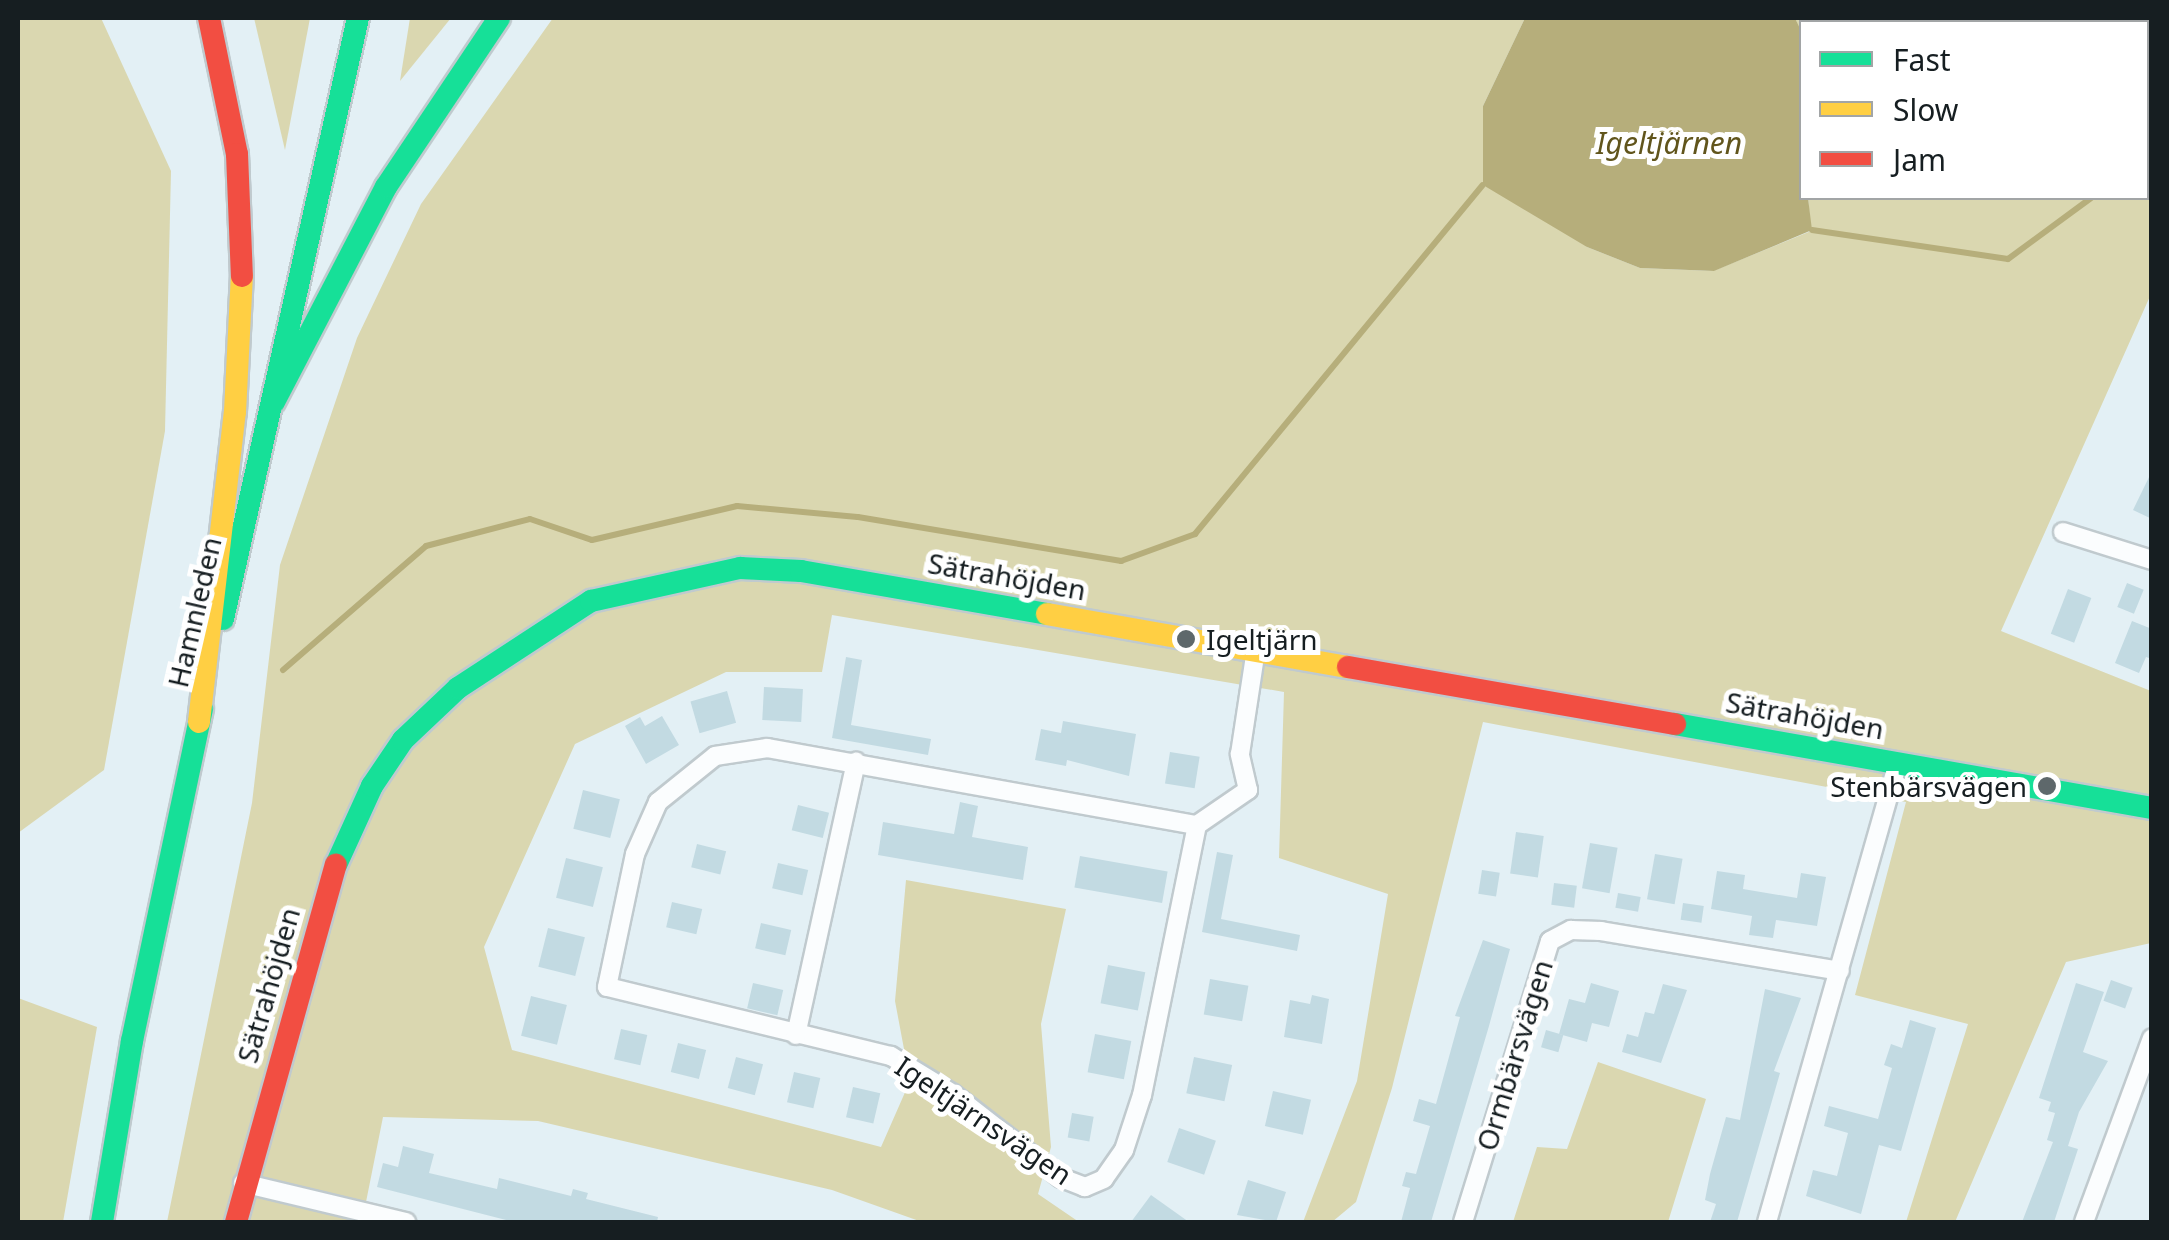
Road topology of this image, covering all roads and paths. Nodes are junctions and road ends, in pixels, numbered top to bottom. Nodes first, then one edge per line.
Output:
1 (209, 18) edge
2 (358, 18) edge
3 (499, 18) edge
4 (274, 402) junction
5 (2063, 532) dead end
6 (2152, 560) edge
7 (1256, 650) junction
8 (198, 722) junction
9 (856, 761) junction
10 (1898, 762) junction
11 (2152, 808) edge
12 (1196, 825) junction
13 (1840, 971) junction
14 (796, 1035) junction
15 (2152, 1038) edge
16 (243, 1183) junction
17 (102, 1222) edge
18 (236, 1222) edge
19 (406, 1222) edge
20 (1463, 1222) edge
21 (1767, 1222) edge
22 (2084, 1222) edge

1 - 8 main road
2 - 4 main road, Hamnleden
3 - 4 main road
4 - 8 main road, Hamnleden
5 - 6 street
7 - 10 main road, Sätrahöjden
7 - 12 street
7 - 16 main road, Sätrahöjden
8 - 17 main road, Hamnleden
9 - 12 street, Igeltjärnsvägen
9 - 14 street
9 - 14 street, Igeltjärnsvägen
10 - 11 main road, Sätrahöjden
10 - 13 street
12 - 14 street, Igeltjärnsvägen
13 - 20 street, Ormbärsvägen
13 - 21 street
15 - 22 street
16 - 18 main road, Sätrahöjden
16 - 19 street

